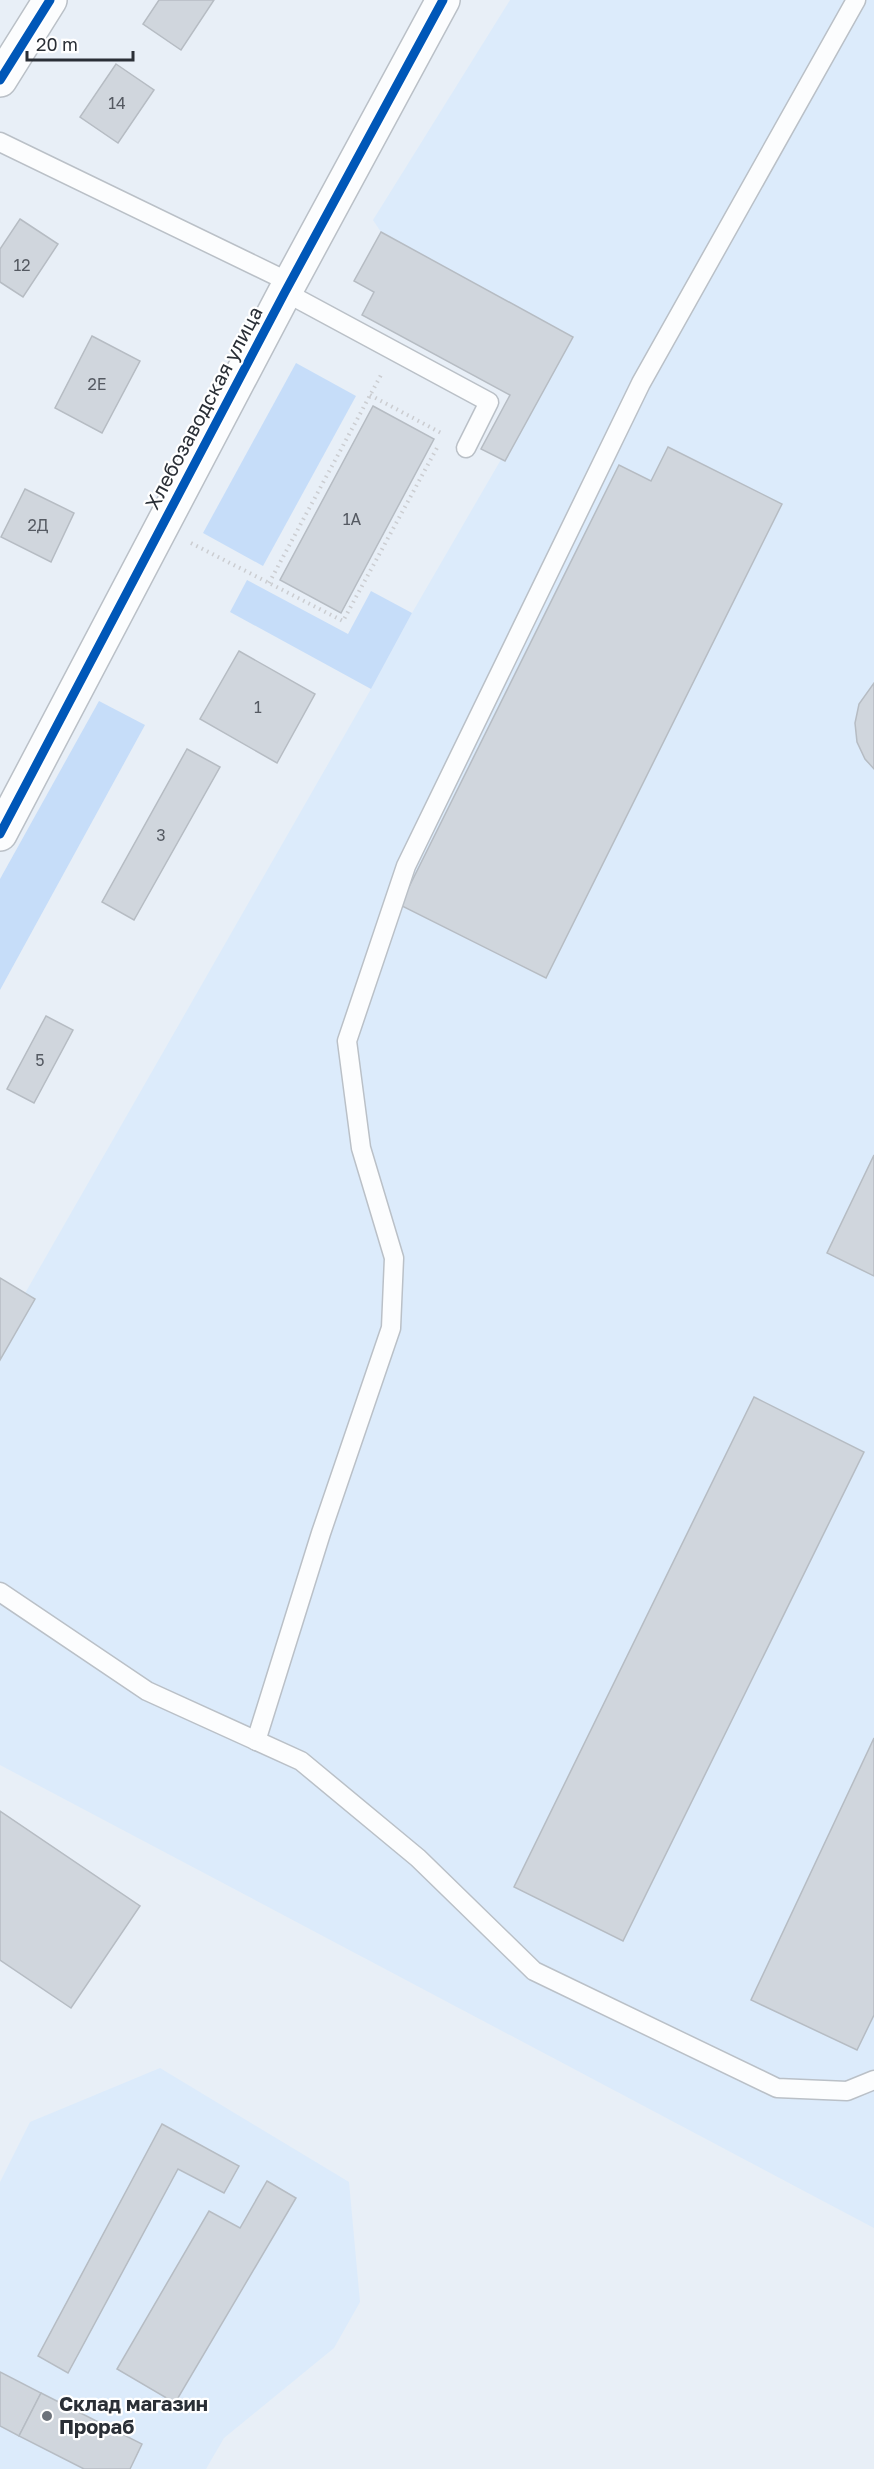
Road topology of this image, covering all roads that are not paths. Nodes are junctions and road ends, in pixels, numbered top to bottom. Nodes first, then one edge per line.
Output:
1 (50, 0) edge
2 (443, 0) edge
3 (856, 0) edge
4 (0, 80) edge
5 (0, 142) edge
6 (288, 287) junction
7 (466, 448) dead end
8 (0, 834) edge
9 (0, 1592) edge
10 (256, 1741) junction
11 (874, 2080) edge

1 - 4 street
2 - 6 street, Хлебозаводская улица
3 - 10 lane
5 - 6 lane
6 - 7 lane
6 - 8 street, Хлебозаводская улица
9 - 10 lane
10 - 11 lane

